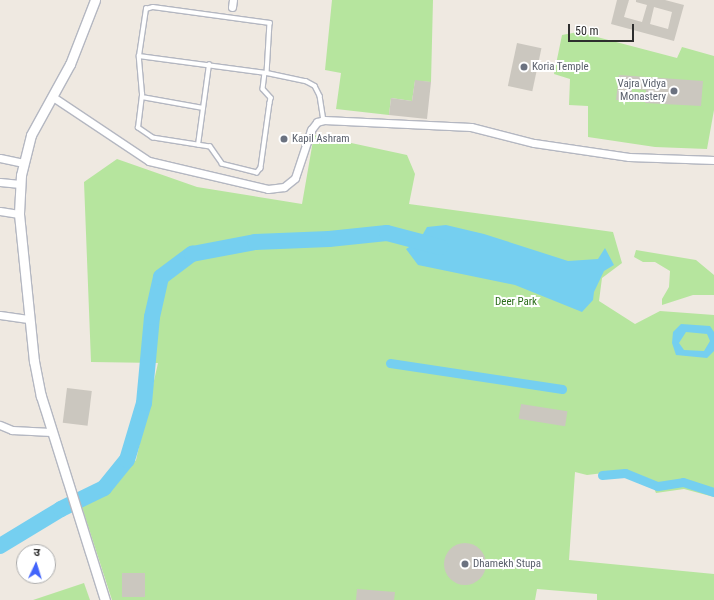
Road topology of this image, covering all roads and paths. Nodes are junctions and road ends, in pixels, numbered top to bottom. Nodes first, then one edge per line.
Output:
1 (95, 0) edge
2 (139, 56) junction
3 (208, 65) junction
4 (266, 73) junction
5 (53, 97) junction
6 (142, 97) junction
7 (203, 108) junction
8 (324, 120) junction
9 (198, 145) junction
10 (0, 158) edge
11 (714, 160) edge
12 (23, 163) junction
13 (0, 182) edge
14 (20, 184) junction
15 (0, 211) edge
16 (20, 214) junction
17 (0, 315) edge
18 (30, 319) junction
19 (0, 425) edge
20 (51, 432) junction
21 (105, 600) edge

1 - 5 street
2 - 3 lane
2 - 4 lane
2 - 6 lane
3 - 4 lane
3 - 7 lane
4 - 8 lane
4 - 9 lane
5 - 8 street
5 - 12 street
6 - 7 lane
6 - 9 lane
7 - 9 lane
8 - 11 street
10 - 12 street
12 - 14 street
13 - 14 street
14 - 16 street
15 - 16 street
16 - 18 street
17 - 18 street
18 - 20 street
19 - 20 street
20 - 21 street

